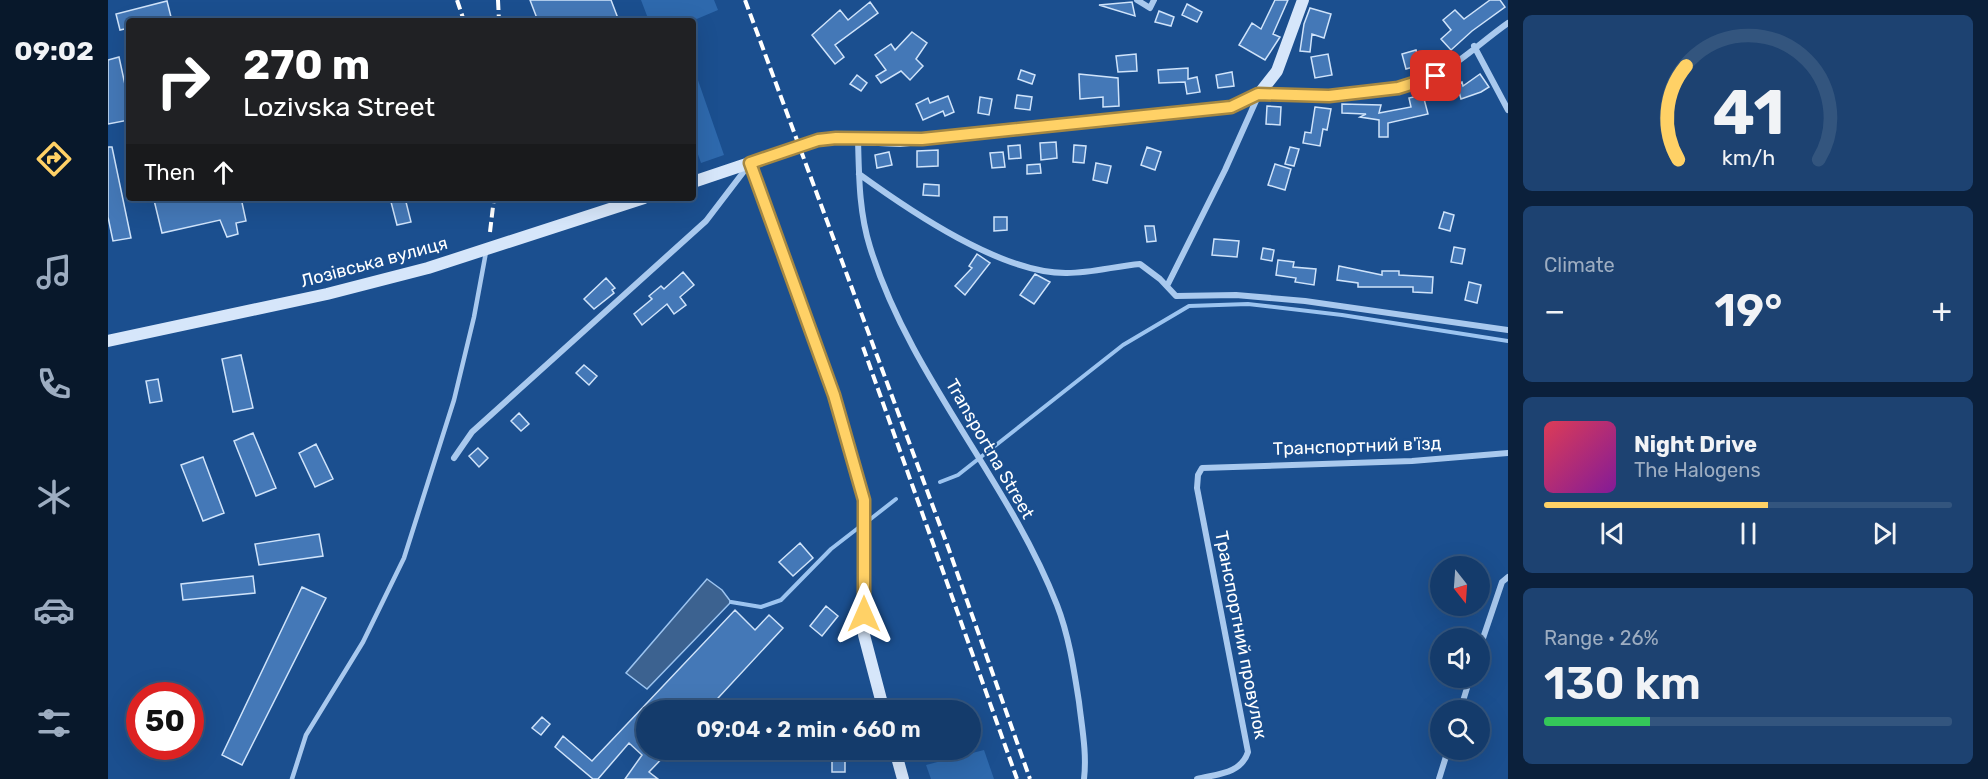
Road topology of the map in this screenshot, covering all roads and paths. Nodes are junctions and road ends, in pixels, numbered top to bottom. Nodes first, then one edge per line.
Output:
1 (1137, 0) edge
2 (1154, 0) edge
3 (1303, 0) edge
4 (1508, 23) edge
5 (1474, 46) junction
6 (1258, 94) junction
7 (1508, 110) edge
8 (858, 140) junction
9 (750, 163) junction
10 (859, 174) junction
11 (696, 181) edge
12 (613, 203) edge
13 (487, 249) junction
14 (1167, 286) junction
15 (1508, 330) edge
16 (108, 341) edge
17 (1508, 453) edge
18 (454, 458) dead end
19 (1207, 466) joint
20 (1508, 577) edge
21 (1486, 628) edge
22 (881, 700) edge
23 (898, 760) edge
24 (1445, 760) edge
25 (292, 779) edge
26 (903, 779) edge
27 (1084, 779) edge
28 (1197, 779) edge
29 (1439, 779) edge

1 - 2 street
3 - 6 main road
4 - 5 street
5 - 6 street
5 - 7 street
6 - 8 main road
6 - 14 street
8 - 9 main road
8 - 10 street, Transportna Street
9 - 11 main road
9 - 18 street
9 - 22 main road
10 - 14 street
10 - 27 street, Transportna Street
12 - 13 main road, Лозівська вулиця
13 - 16 main road, Лозівська вулиця
13 - 25 lane
14 - 15 street
17 - 19 street, Транспортний в'їзд
19 - 28 street, Транспортний провулок
20 - 21 street
23 - 26 main road
24 - 29 street

